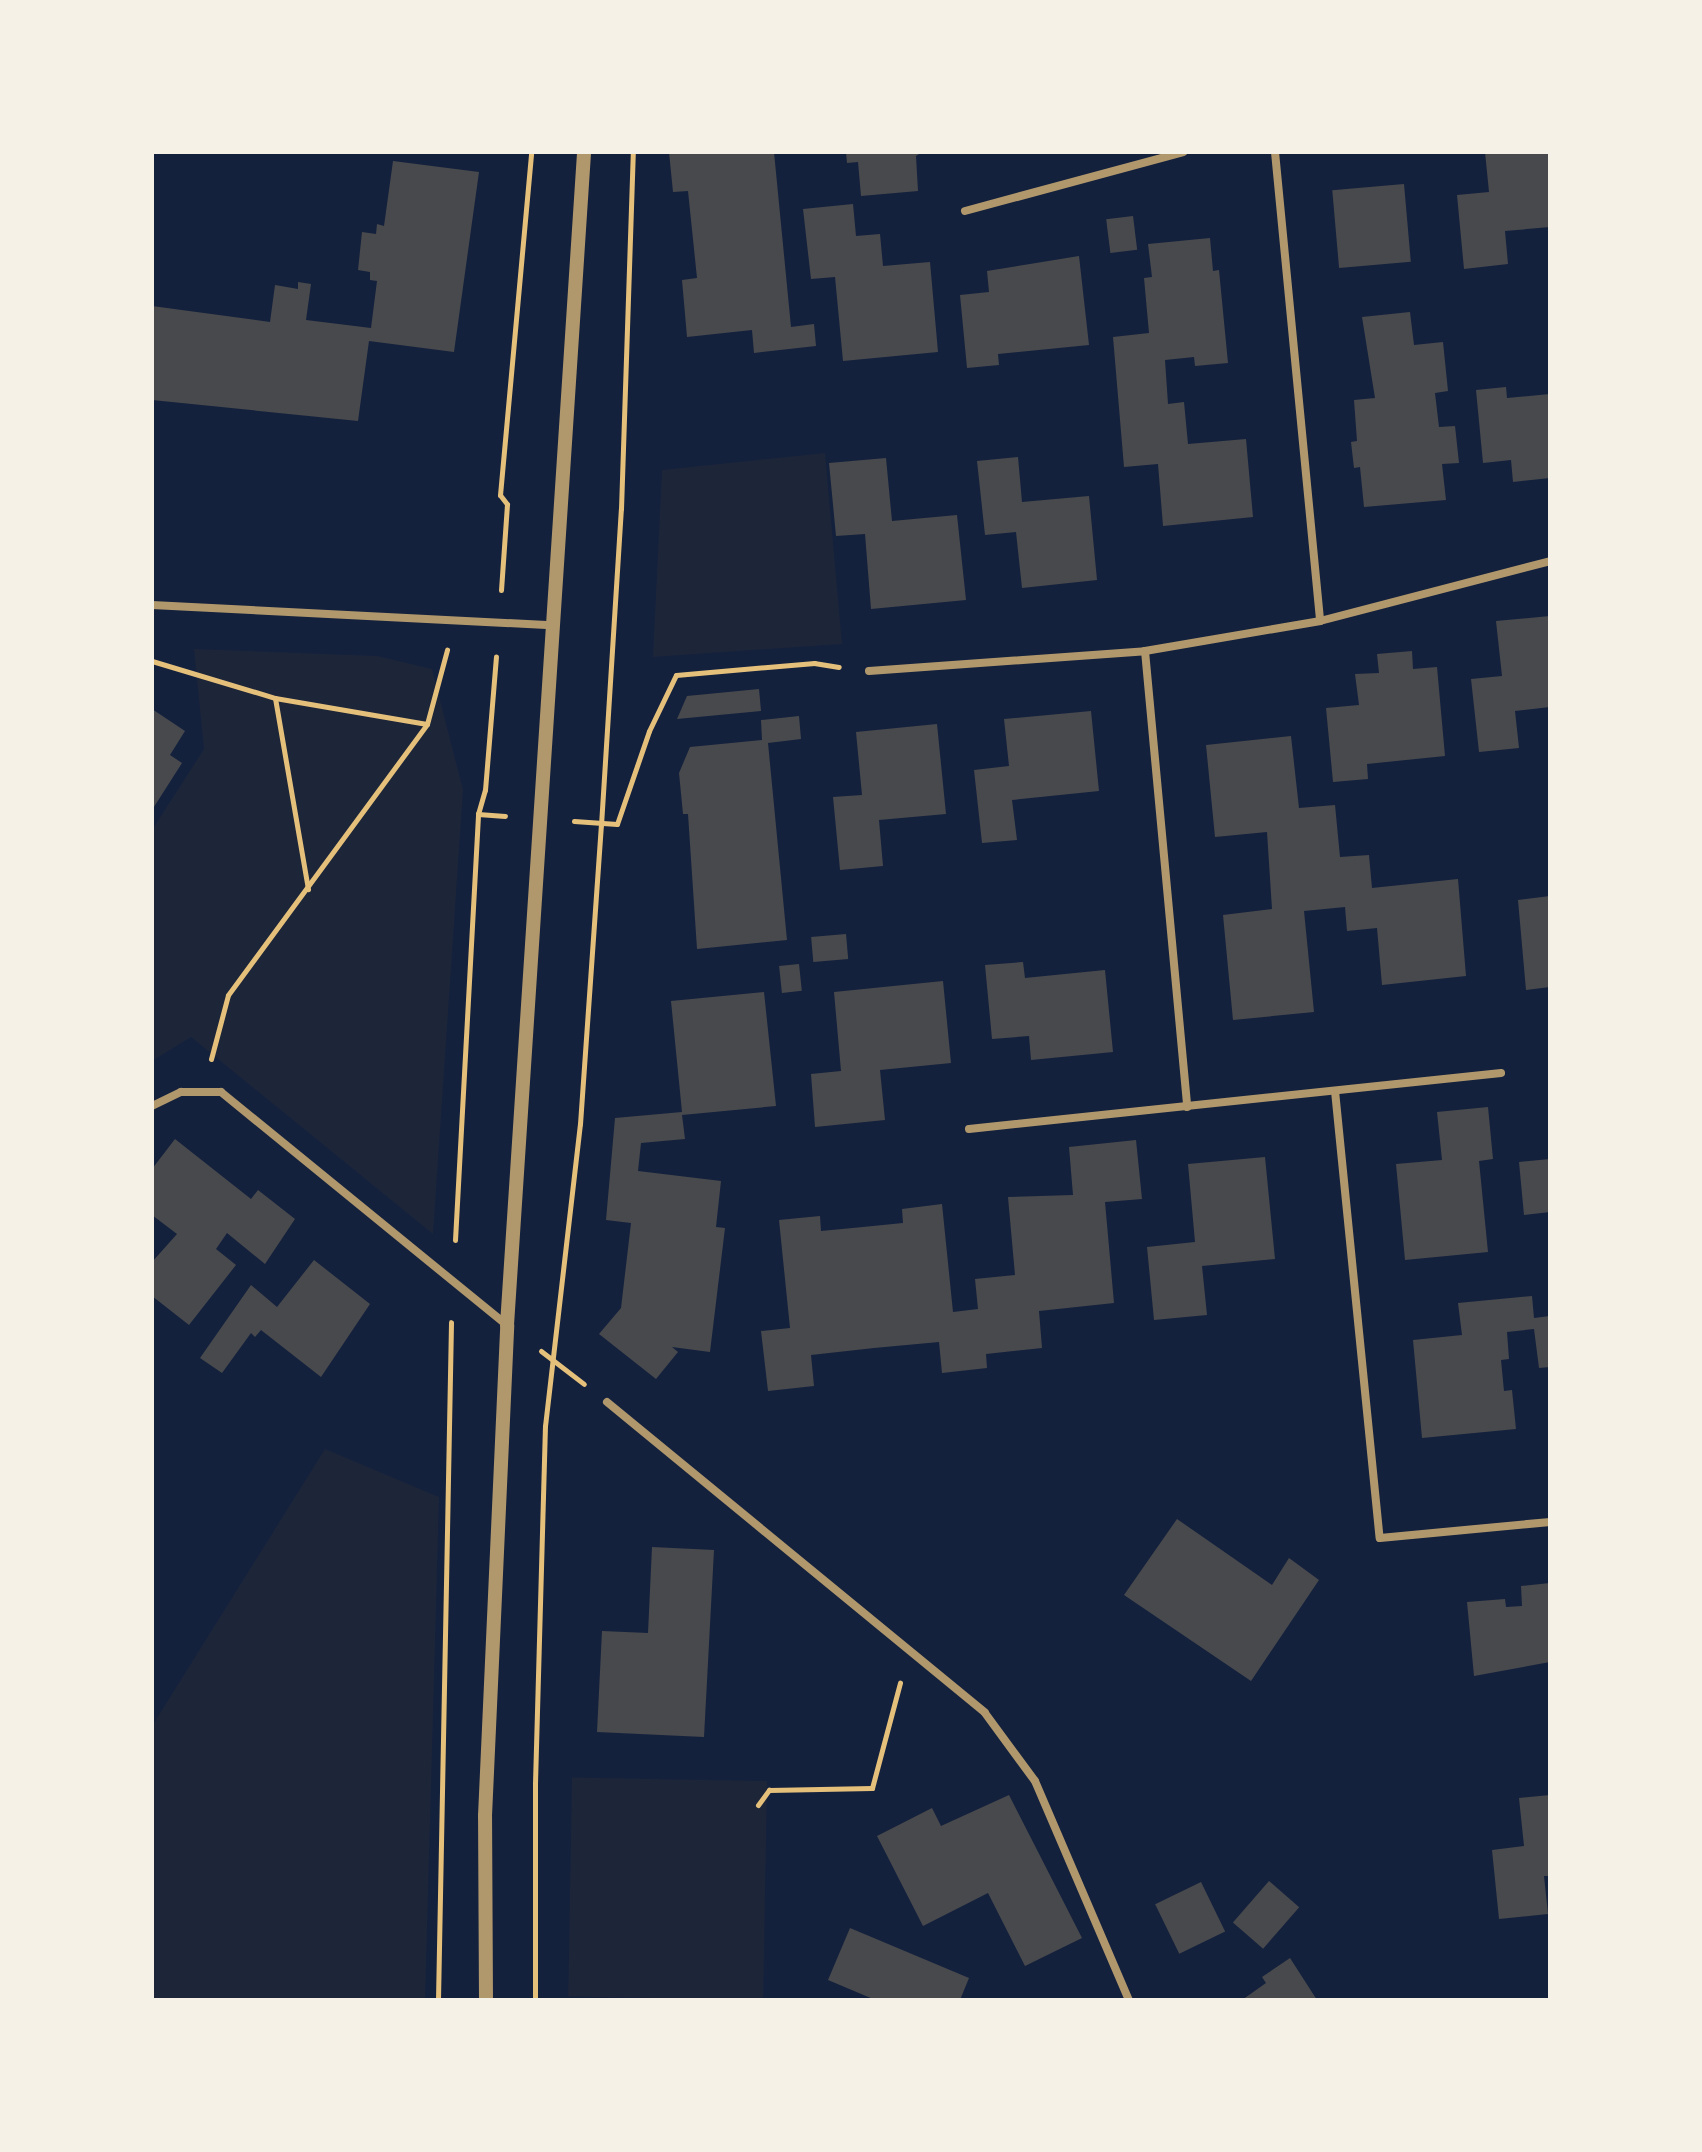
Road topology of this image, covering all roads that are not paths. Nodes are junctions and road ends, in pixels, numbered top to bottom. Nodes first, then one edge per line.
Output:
1 (584, 152) edge
2 (1183, 152) edge
3 (1275, 152) edge
4 (965, 211) dead end
5 (1550, 561) edge
6 (152, 605) edge
7 (1320, 621) junction
8 (552, 625) junction
9 (1145, 651) junction
10 (869, 671) road end
11 (1501, 1073) dead end
12 (1335, 1091) junction
13 (152, 1106) edge
14 (1187, 1107) junction
15 (969, 1129) dead end
16 (507, 1325) junction
17 (607, 1402) road end
18 (1550, 1522) edge
19 (486, 2000) edge
20 (1129, 2000) edge

1 - 8 street
2 - 4 street
3 - 7 street
5 - 7 street
6 - 8 street
7 - 9 street
8 - 16 street
9 - 10 street
9 - 14 street
11 - 12 street
12 - 14 street
12 - 18 street
13 - 16 street
14 - 15 street
16 - 19 street
17 - 20 street

